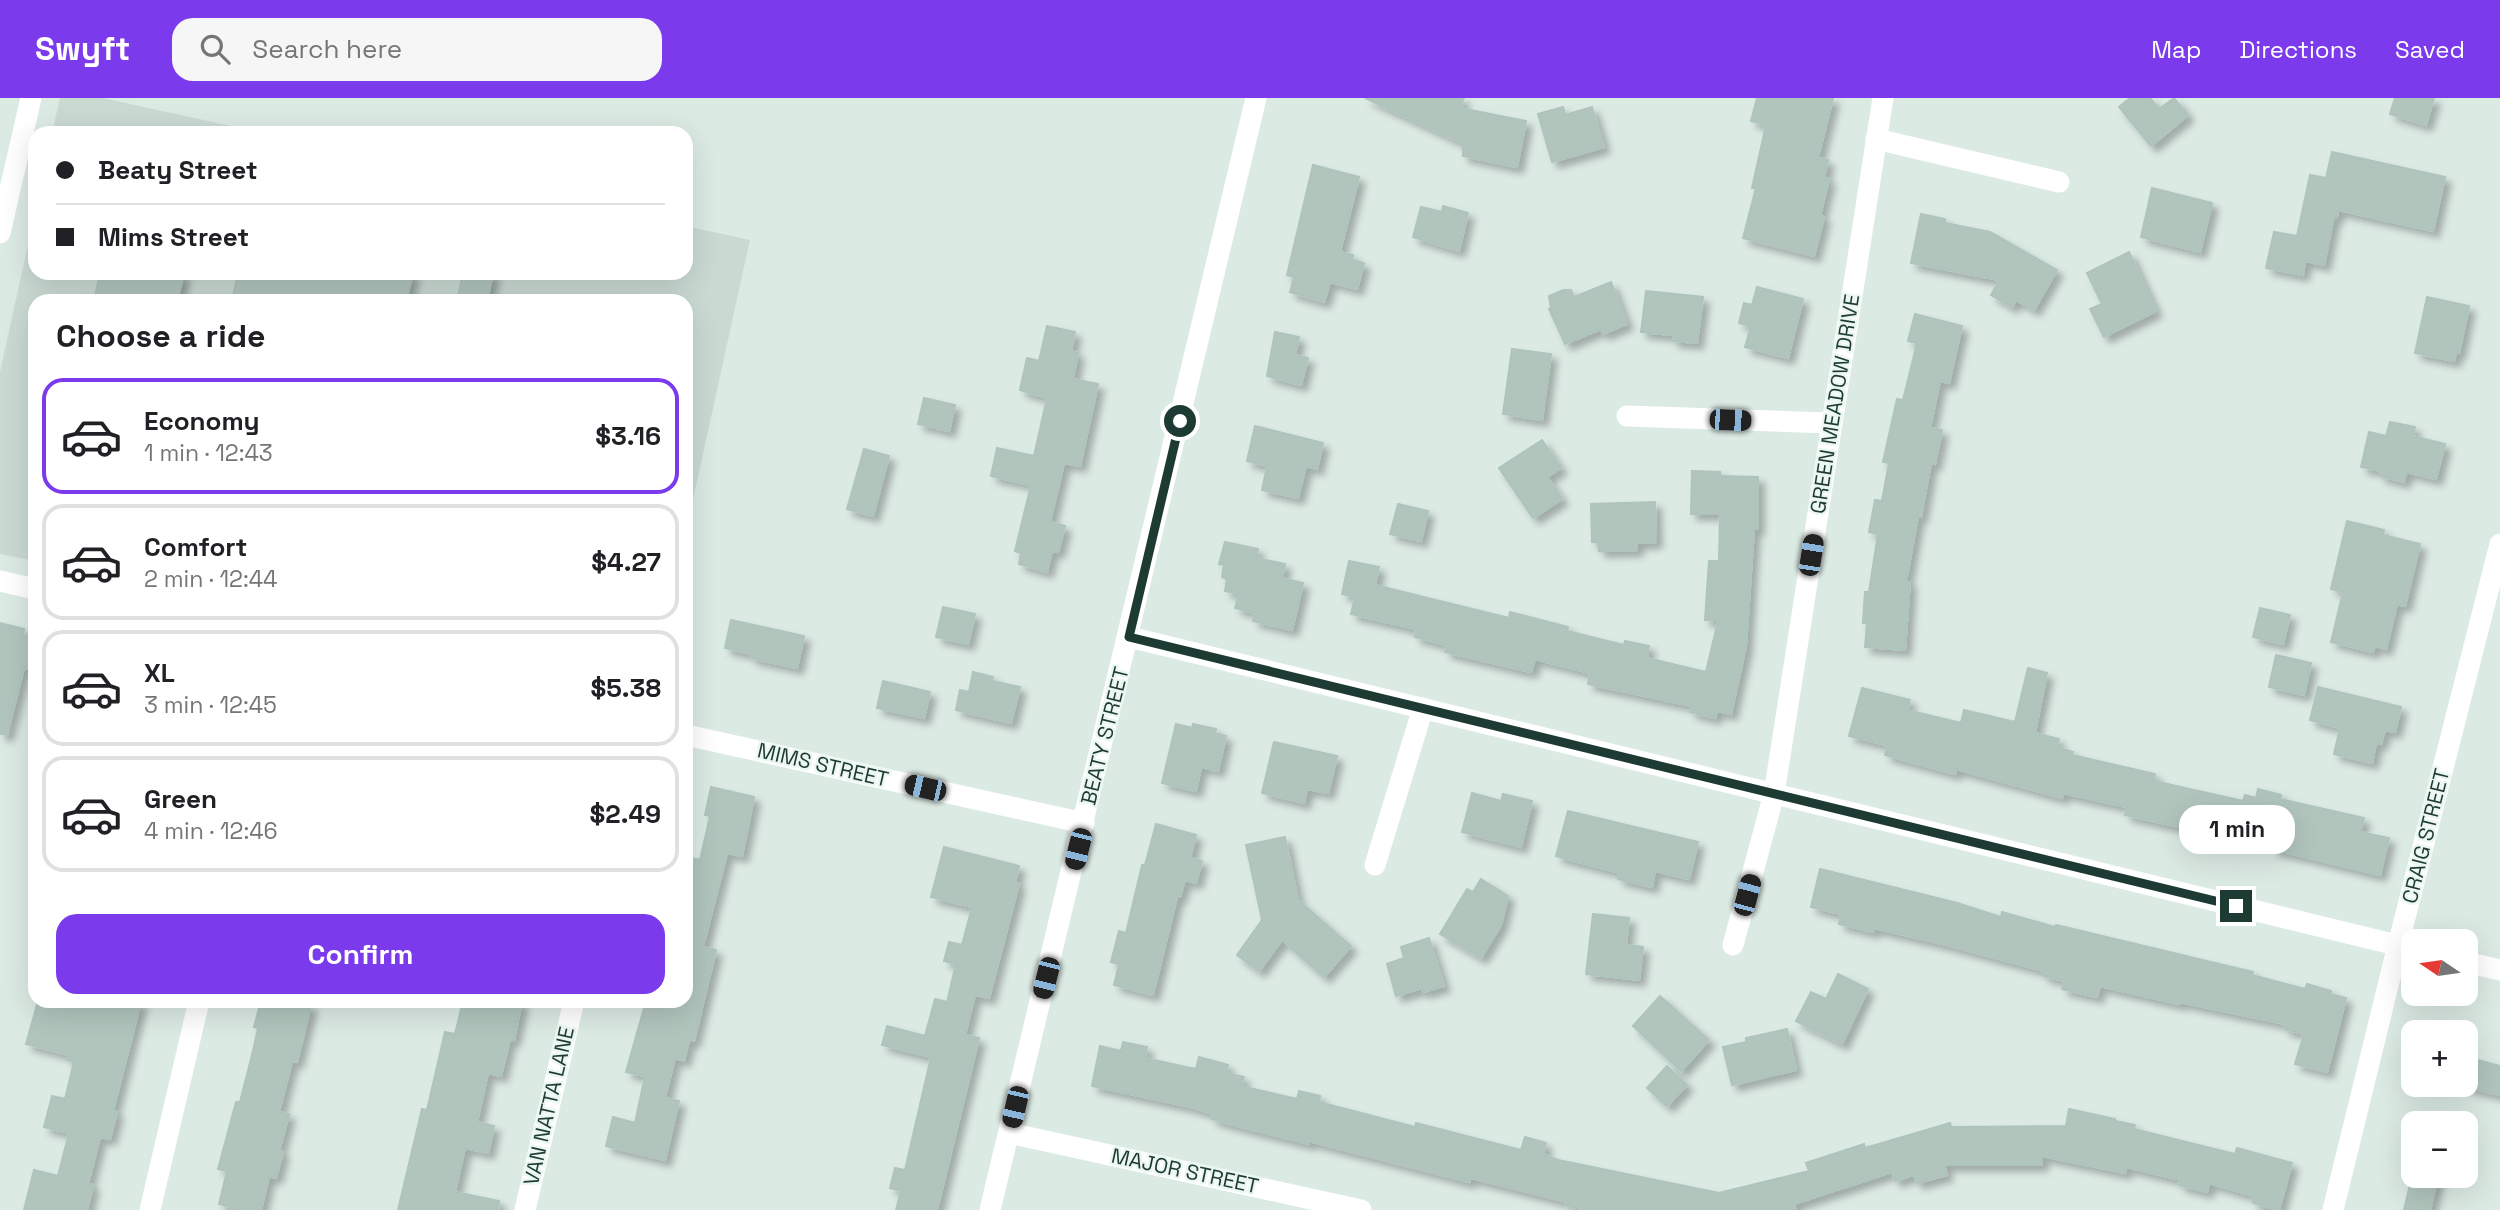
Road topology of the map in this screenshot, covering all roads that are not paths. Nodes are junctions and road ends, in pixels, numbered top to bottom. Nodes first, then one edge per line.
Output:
1 (31, 98) edge
2 (1256, 98) edge
3 (1883, 98) edge
4 (1877, 139) junction
5 (2059, 181) dead end
6 (0, 233) edge
7 (1628, 416) dead end
8 (1832, 423) junction
9 (2500, 544) edge
10 (0, 581) edge
11 (28, 587) edge
12 (1129, 637) junction
13 (1423, 708) junction
14 (693, 736) edge
15 (1774, 794) junction
16 (1084, 823) junction
17 (1375, 865) dead end
18 (2409, 929) edge
19 (1733, 945) dead end
20 (2401, 946) edge
21 (2401, 962) edge
22 (2478, 965) edge
23 (2500, 970) edge
24 (197, 1008) edge
25 (572, 1008) edge
26 (1009, 1133) junction
27 (150, 1210) edge
28 (525, 1210) edge
29 (990, 1210) edge
30 (1361, 1210) edge
31 (2333, 1210) edge

1 - 6 street
2 - 12 street, BEATY STREET
3 - 4 street, GREEN MEADOW DRIVE
4 - 5 street
4 - 8 street, GREEN MEADOW DRIVE
7 - 8 street
8 - 15 street, GREEN MEADOW DRIVE
9 - 18 street, CRAIG STREET
10 - 11 street
12 - 13 street
12 - 16 street, BEATY STREET
13 - 15 street
13 - 17 street
14 - 16 street, MIMS STREET
15 - 19 street, GREEN MEADOW DRIVE
15 - 20 street
16 - 26 street, BEATY STREET
21 - 31 street, CRAIG STREET
22 - 23 street
24 - 27 street
25 - 28 street, VAN NATTA LANE
26 - 29 street, BEATY STREET
26 - 30 street, MAJOR STREET

